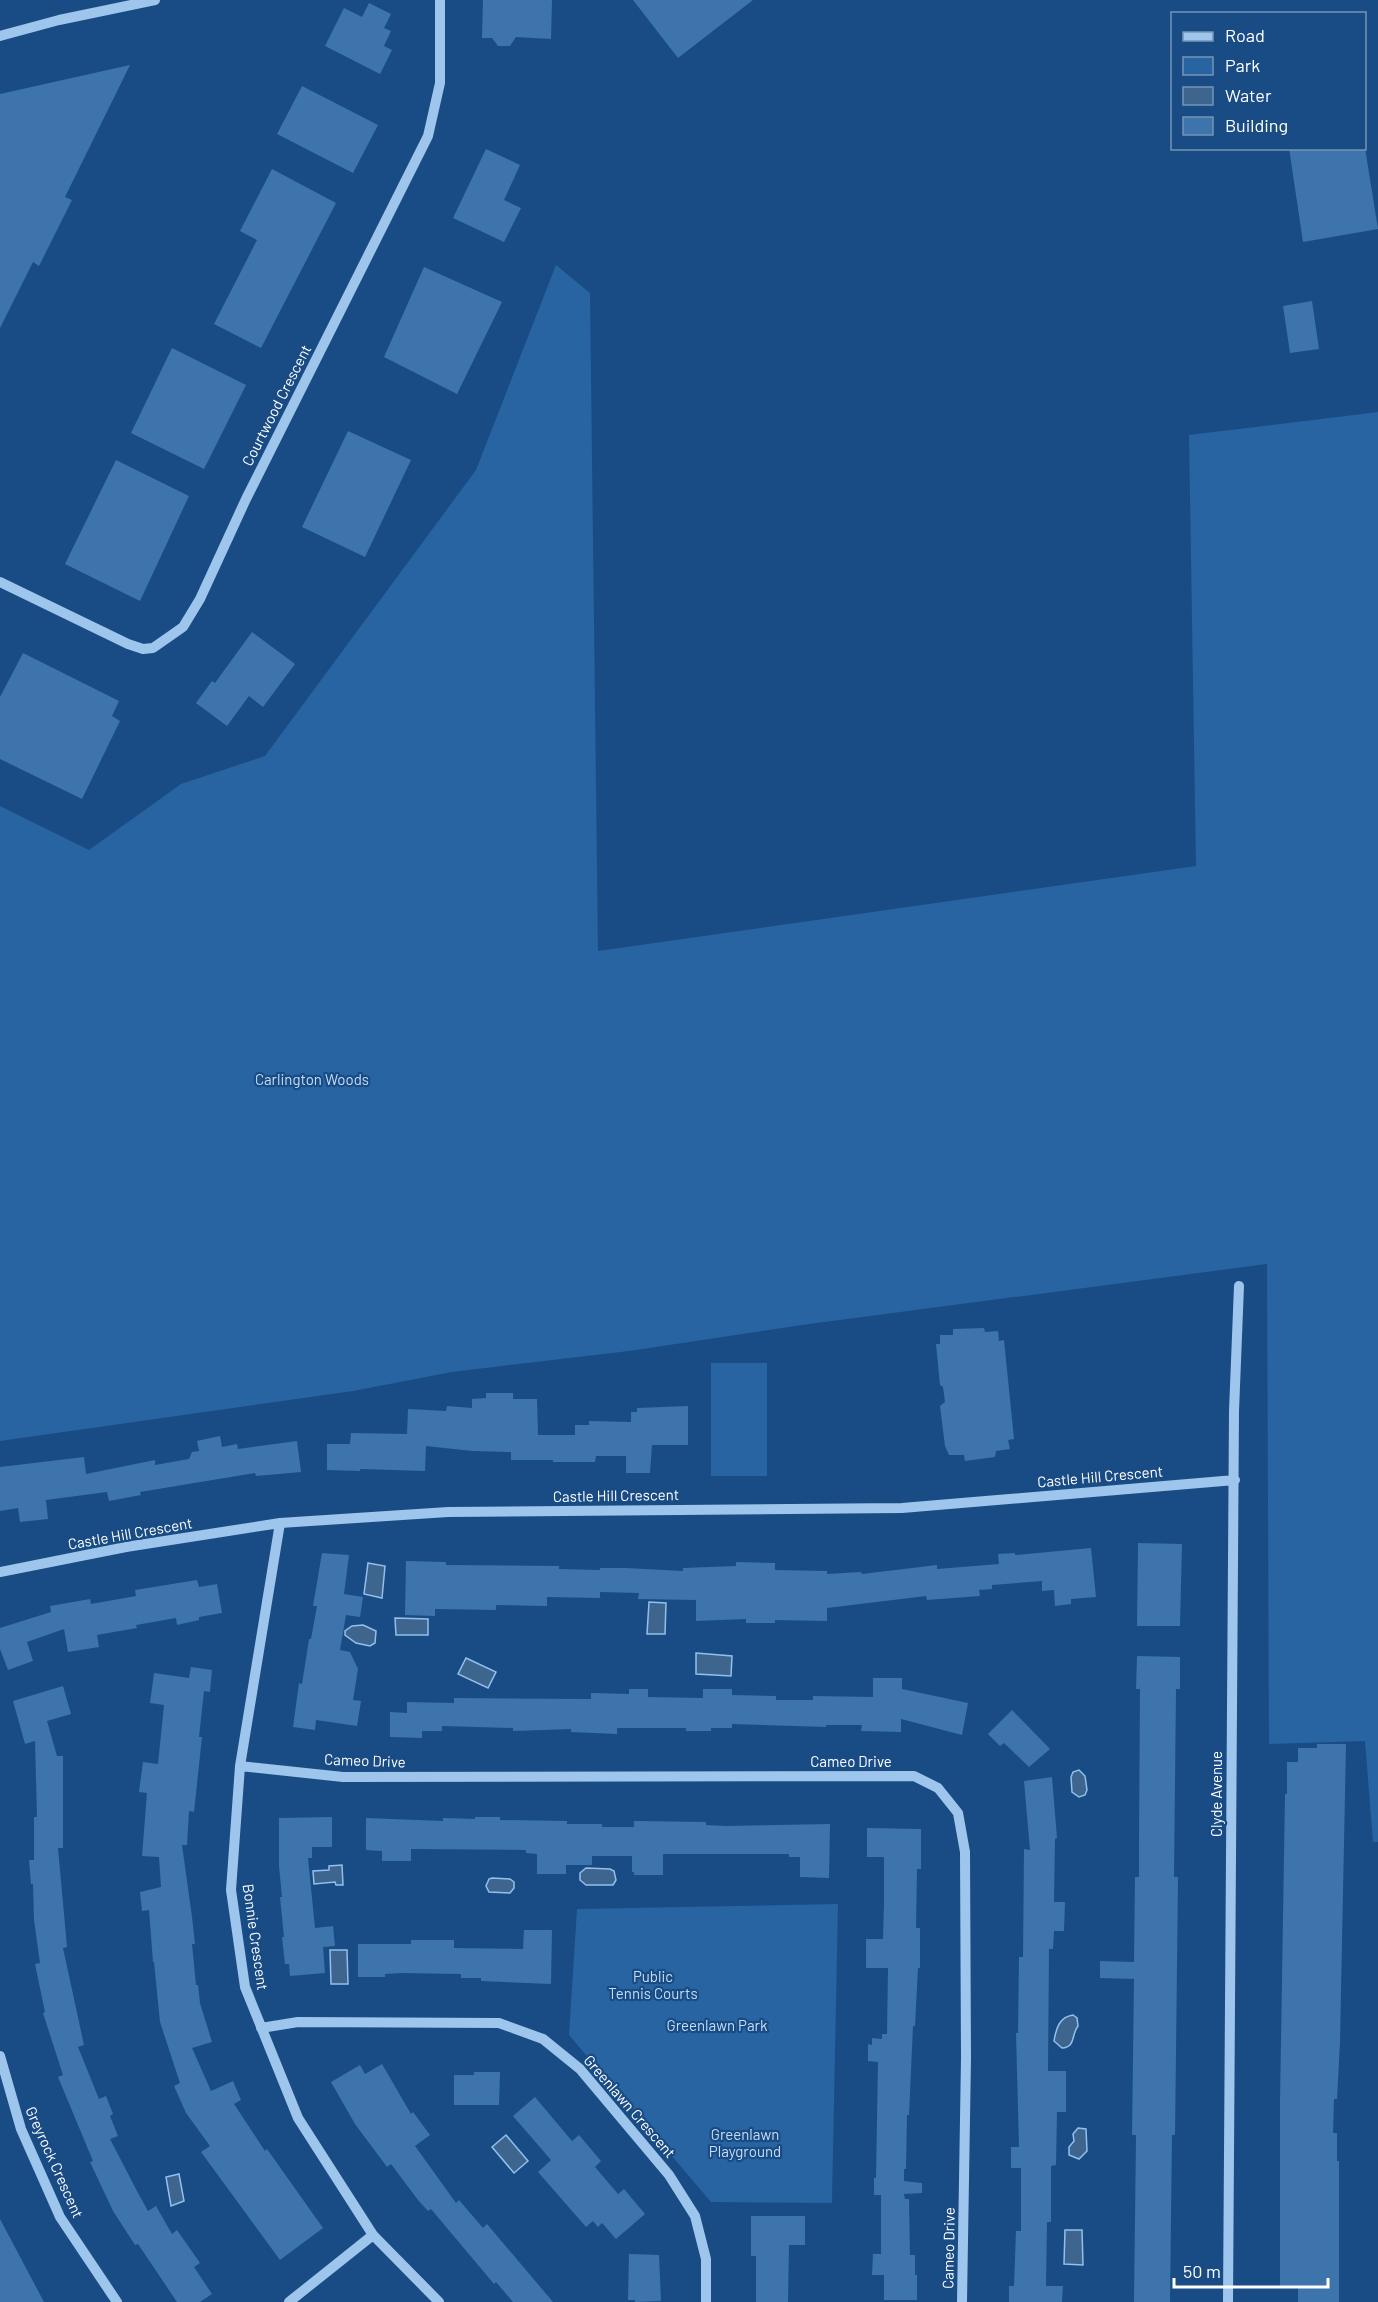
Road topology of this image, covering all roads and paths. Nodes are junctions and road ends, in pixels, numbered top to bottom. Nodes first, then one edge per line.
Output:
1 (155, 0) edge
2 (440, 0) edge
3 (0, 36) edge
4 (0, 582) edge
5 (1239, 1286) dead end
6 (1235, 1480) junction
7 (280, 1522) junction
8 (0, 1572) edge
9 (240, 1766) junction
10 (261, 2028) junction
11 (0, 2056) edge
12 (373, 2235) junction
13 (117, 2302) edge
14 (289, 2302) edge
15 (439, 2302) edge
16 (706, 2302) edge
17 (962, 2302) edge
18 (1228, 2302) edge

1 - 3 street
2 - 4 street, Courtwood Crescent
5 - 6 street, Clyde Avenue
6 - 7 street, Castle Hill Crescent
6 - 18 street, Clyde Avenue
7 - 8 street, Castle Hill Crescent
7 - 9 street, Bonnie Crescent
9 - 10 street, Bonnie Crescent
9 - 17 street, Cameo Drive
10 - 12 street, Bonnie Crescent
10 - 16 street, Greenlawn Crescent
11 - 13 street, Greyrock Crescent
12 - 14 street
12 - 15 street, Bonnie Crescent

